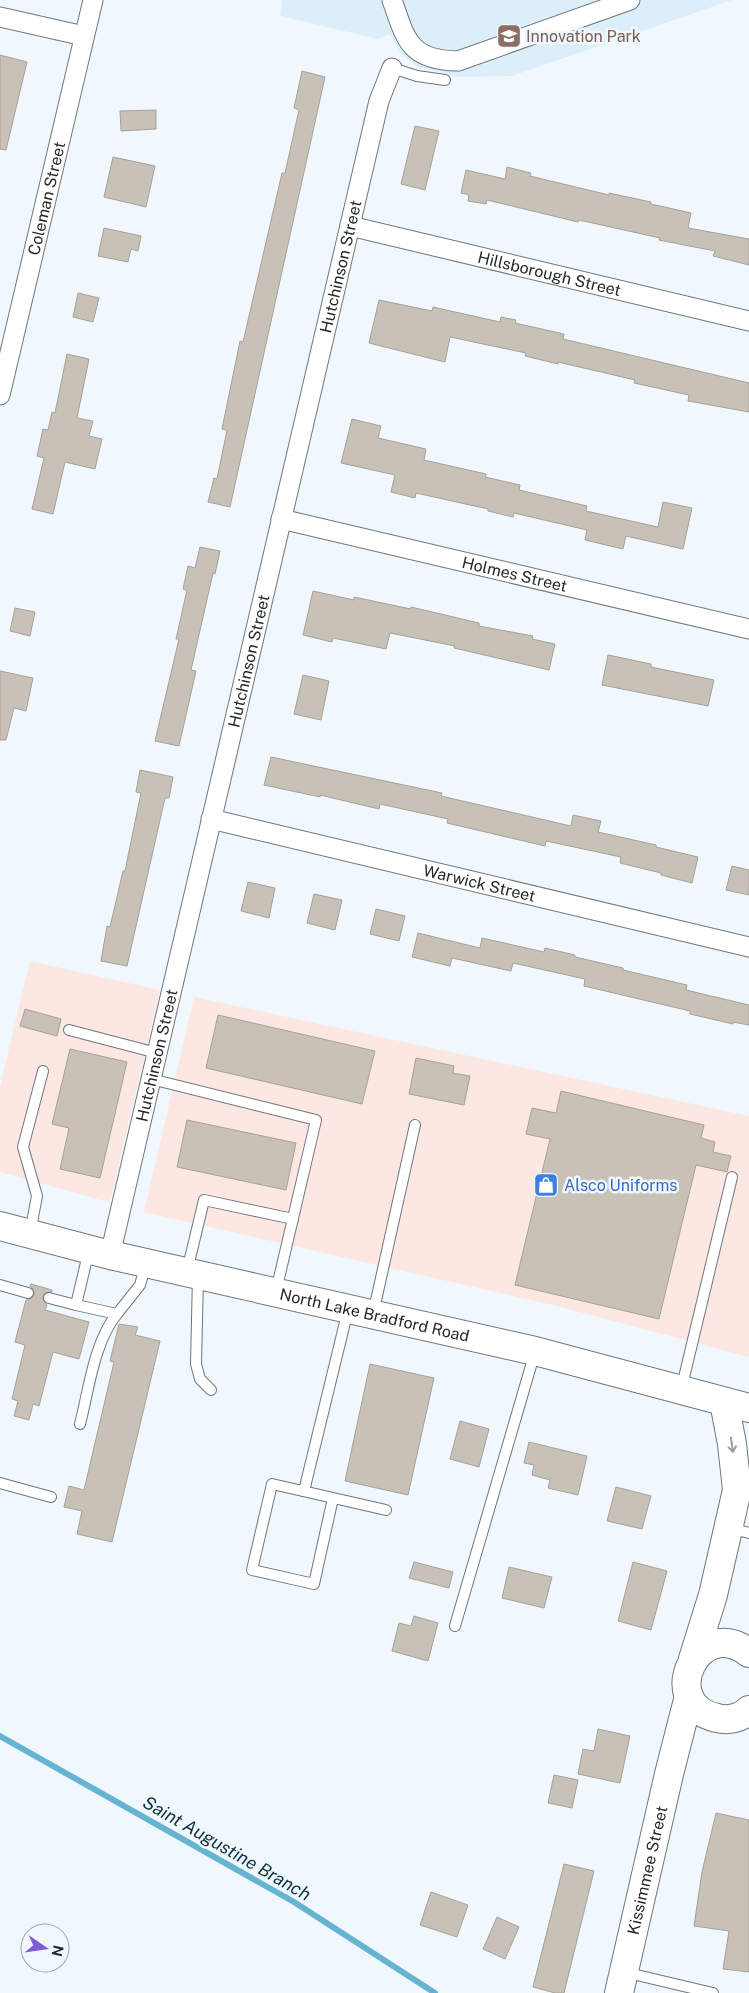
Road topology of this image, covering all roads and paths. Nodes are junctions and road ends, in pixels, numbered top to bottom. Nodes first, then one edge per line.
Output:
1 (92, 0) edge
2 (392, 0) edge
3 (630, 0) edge
4 (0, 17) edge
5 (84, 36) junction
6 (392, 68) joint
7 (445, 80) dead end
8 (350, 226) junction
9 (749, 321) edge
10 (0, 395) edge
11 (281, 519) junction
12 (749, 629) edge
13 (212, 819) junction
14 (749, 947) edge
15 (69, 1030) dead end
16 (157, 1053) junction
17 (43, 1071) dead end
18 (151, 1079) junction
19 (415, 1125) dead end
20 (732, 1177) dead end
21 (293, 1219) junction
22 (0, 1228) edge
23 (30, 1234) junction
24 (100, 1252) junction
25 (146, 1263) junction
26 (192, 1273) junction
27 (0, 1286) edge
28 (276, 1292) junction
29 (28, 1293) dead end
30 (49, 1298) dead end
31 (76, 1305) junction
32 (360, 1311) junction
33 (117, 1314) junction
34 (535, 1351) junction
35 (211, 1390) dead end
36 (681, 1390) junction
37 (736, 1405) edge
38 (80, 1424) dead end
39 (743, 1481) edge
40 (0, 1483) edge
41 (304, 1491) junction
42 (52, 1497) dead end
43 (333, 1498) junction
44 (386, 1510) dead end
45 (739, 1530) edge
46 (713, 1595) junction
47 (455, 1626) dead end
48 (745, 1650) edge
49 (693, 1659) junction
50 (689, 1696) junction
51 (749, 1710) edge
52 (721, 1719) junction
53 (677, 1747) junction
54 (621, 1982) edge
55 (713, 1993) edge

1 - 5 street, Coleman Street
2 - 3 street
4 - 5 street
5 - 10 street, Coleman Street
6 - 7 lane
6 - 8 street, Hutchinson Street
8 - 9 street, Hillsborough Street
8 - 11 street, Hutchinson Street
11 - 12 street, Holmes Street
11 - 13 street, Hutchinson Street
13 - 14 street, Warwick Street
13 - 16 street, Hutchinson Street
15 - 16 lane
16 - 18 street, Hutchinson Street
17 - 23 lane
18 - 21 lane
18 - 24 street, Hutchinson Street
19 - 32 lane
20 - 36 lane
21 - 26 lane
21 - 28 lane
22 - 23 street, North Lake Bradford Road
23 - 24 street, North Lake Bradford Road
24 - 25 street, North Lake Bradford Road
24 - 31 lane
25 - 26 street, North Lake Bradford Road
25 - 33 lane
26 - 28 street, North Lake Bradford Road
26 - 35 lane
27 - 29 lane
28 - 32 street, North Lake Bradford Road
30 - 31 lane
31 - 33 lane
32 - 34 street, North Lake Bradford Road
32 - 41 lane
33 - 38 lane
34 - 36 street, North Lake Bradford Road
34 - 47 lane
36 - 37 street, North Lake Bradford Road
37 -> 39 street
39 - 45 street
40 - 42 lane
41 - 43 lane
41 - 43 lane
43 - 44 lane
45 - 46 street
46 - 48 street
46 - 49 street
48 - 49 street
49 - 50 street, Kissimmee Street
50 - 52 street
50 - 53 street, Kissimmee Street
51 - 52 street
52 - 53 street
53 - 54 street, Kissimmee Street
54 - 55 lane

